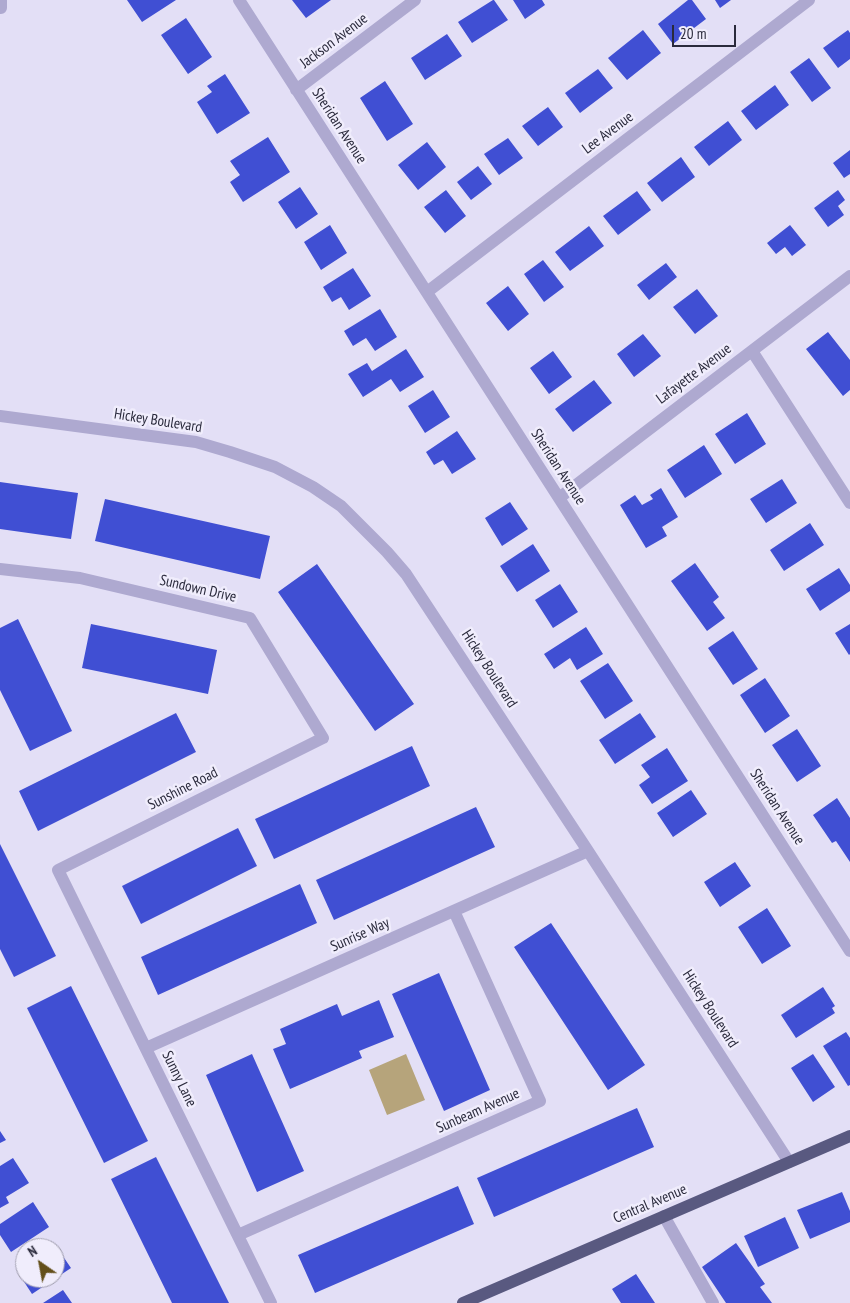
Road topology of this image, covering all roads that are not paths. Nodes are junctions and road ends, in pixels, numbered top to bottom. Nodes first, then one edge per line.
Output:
1 (1, 0) edge
2 (239, 0) edge
3 (414, 0) edge
4 (809, 0) edge
5 (0, 8) edge
6 (296, 90) junction
7 (850, 276) edge
8 (427, 292) junction
9 (752, 351) junction
10 (0, 416) edge
11 (559, 498) junction
12 (850, 503) edge
13 (0, 569) edge
14 (323, 738) joint
15 (588, 851) junction
16 (58, 870) joint
17 (454, 911) junction
18 (850, 951) edge
19 (146, 1048) junction
20 (850, 1136) edge
21 (789, 1162) junction
22 (664, 1216) junction
23 (238, 1235) junction
24 (271, 1303) edge
25 (464, 1303) edge
26 (713, 1303) edge

1 - 5 street
2 - 6 street, Sheridan Avenue
3 - 6 street, Jackson Avenue
4 - 8 street, Lee Avenue
6 - 8 street, Sheridan Avenue
7 - 9 street, Lafayette Avenue
8 - 11 street, Sheridan Avenue
9 - 11 street, Lafayette Avenue
9 - 12 street
10 - 15 street, Hickey Boulevard
11 - 18 street, Sheridan Avenue
13 - 14 street, Sundown Drive
14 - 16 street, Sunshine Road
15 - 17 street, Sunrise Way
15 - 21 street, Hickey Boulevard
16 - 19 street, Sunny Lane
17 - 19 street, Sunrise Way
17 - 23 street, Sunbeam Avenue
19 - 23 street, Sunny Lane
20 - 21 main road, Central Avenue
21 - 22 main road, Central Avenue
22 - 25 main road, Central Avenue
22 - 26 street
23 - 24 street, Sunny Lane

